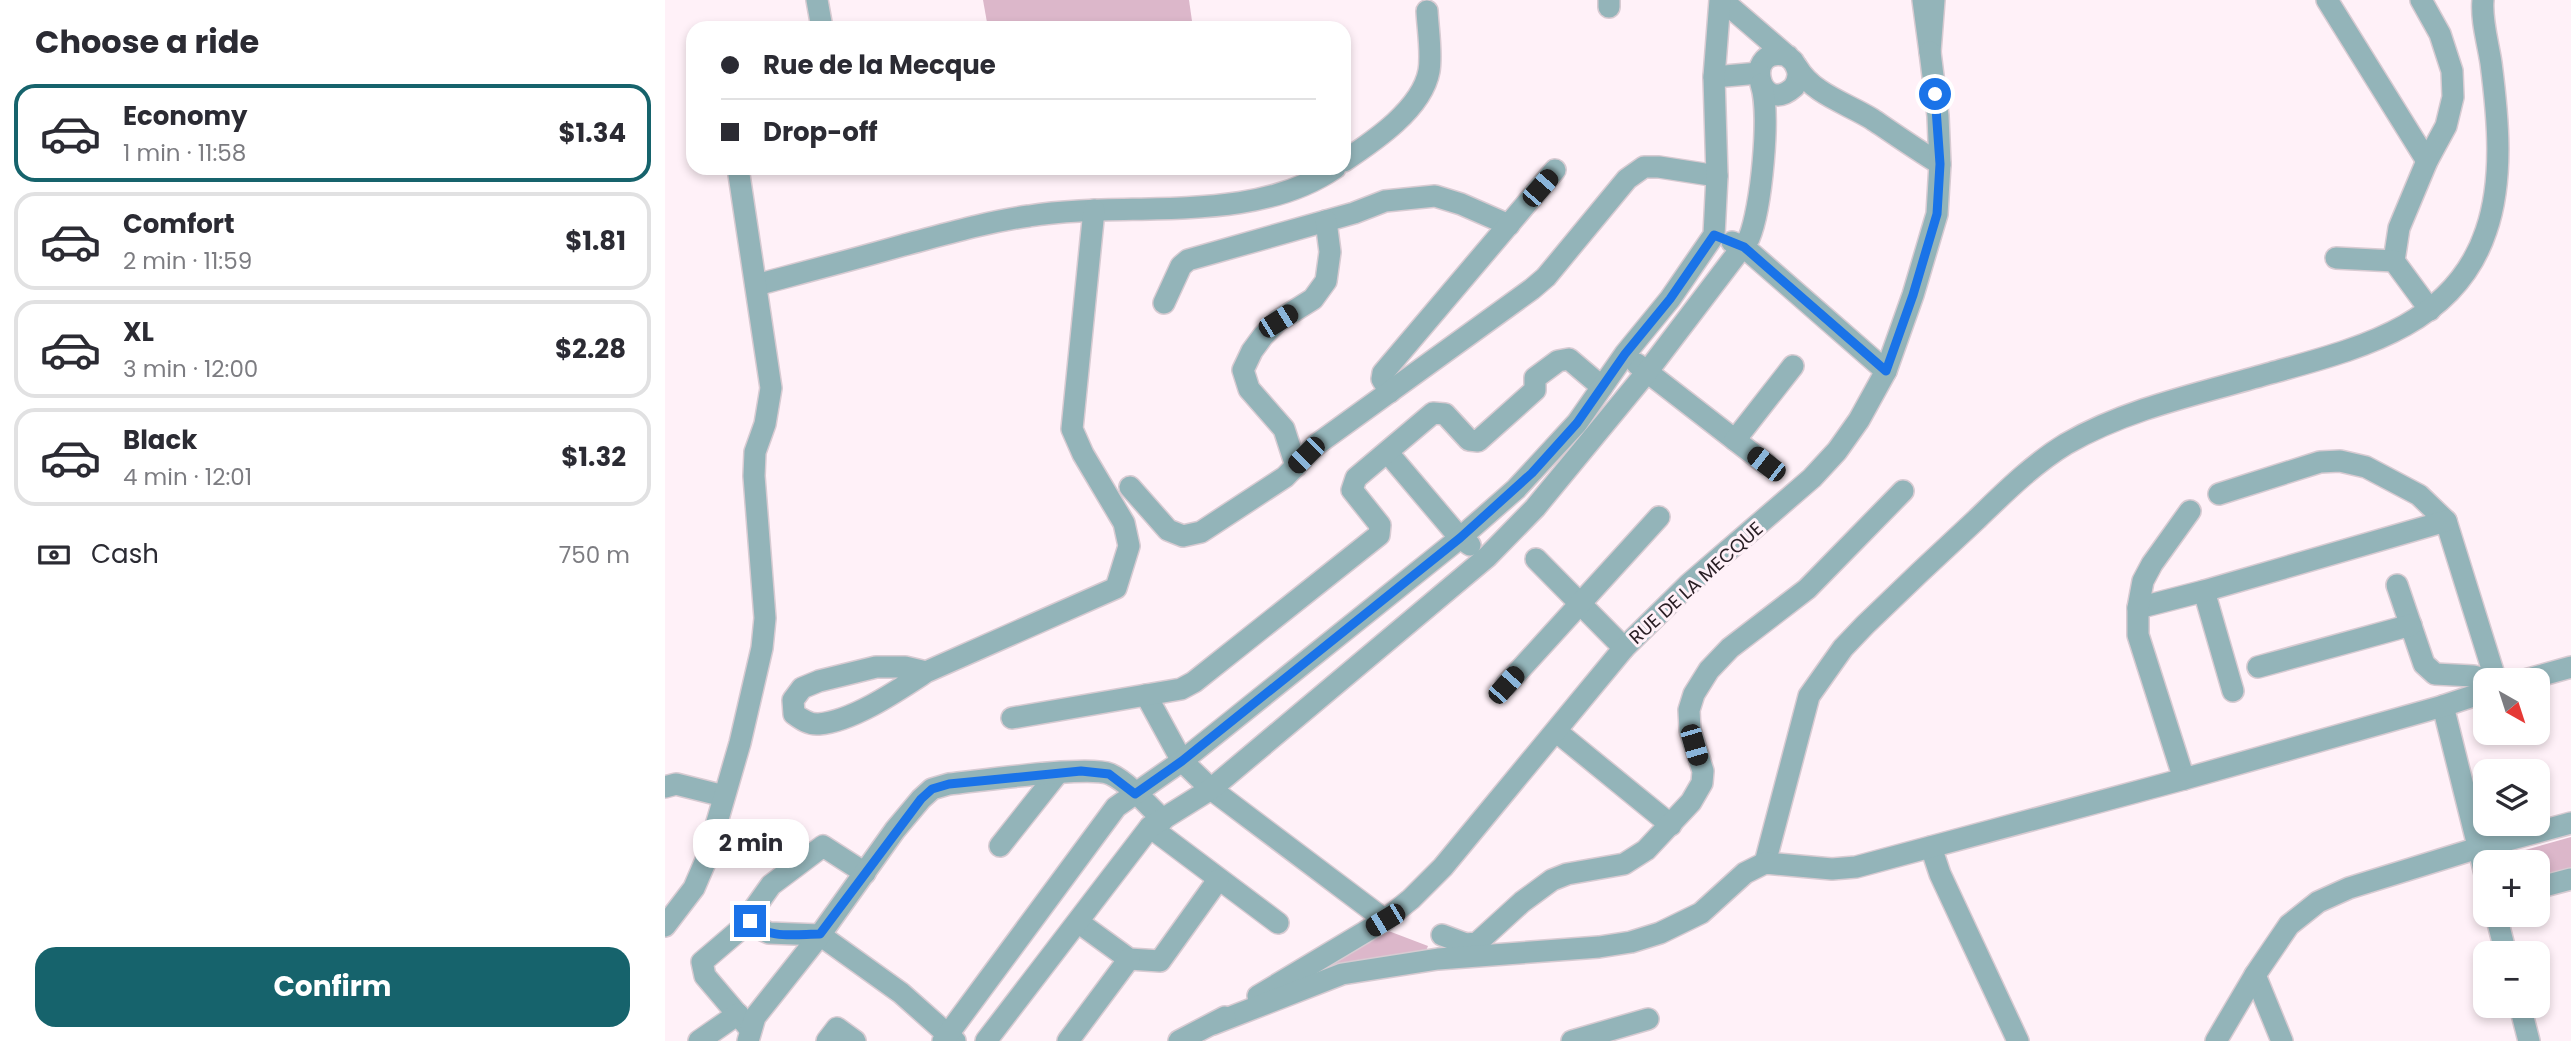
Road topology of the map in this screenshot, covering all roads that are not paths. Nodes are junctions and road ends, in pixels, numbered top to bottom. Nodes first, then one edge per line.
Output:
1 (817, 0) edge
2 (1721, 0) edge
3 (1923, 0) edge
4 (1934, 0) edge
5 (2327, 0) edge
6 (2421, 0) edge
7 (2483, 0) edge
8 (1427, 11) dead end
9 (821, 21) edge
10 (1930, 52) junction
11 (1792, 62) junction
12 (1714, 77) junction
13 (1760, 79) junction
14 (1817, 89) junction
15 (1785, 93) junction
16 (1767, 115) junction
17 (1351, 156) edge
18 (2427, 161) junction
19 (1940, 164) junction
20 (1555, 170) dead end
21 (739, 175) edge
22 (1322, 175) edge
23 (1717, 176) junction
24 (1094, 209) junction
25 (1326, 221) junction
26 (1509, 225) junction
27 (1714, 235) junction
28 (1744, 247) junction
29 (2336, 258) dead end
30 (2394, 261) junction
31 (756, 285) junction
32 (1164, 303) dead end
33 (2430, 310) junction
34 (1625, 354) junction
35 (1793, 366) dead end
36 (1886, 371) junction
37 (1647, 372) junction
38 (1602, 387) junction
39 (1390, 392) junction
40 (1735, 440) junction
41 (1388, 453) junction
42 (1766, 464) dead end
43 (1296, 466) junction
44 (1130, 487) dead end
45 (1903, 491) dead end
46 (2219, 494) dead end
47 (2190, 511) dead end
48 (1659, 517) dead end
49 (2447, 521) junction
50 (1460, 538) junction
51 (1487, 558) junction
52 (1536, 559) dead end
53 (2397, 586) dead end
54 (2204, 591) junction
55 (1580, 603) junction
56 (2138, 608) junction
57 (2411, 625) junction
58 (1624, 648) junction
59 (2257, 667) dead end
60 (2571, 667) edge
61 (2490, 668) edge
62 (926, 672) junction
63 (2550, 673) edge
64 (2473, 676) edge
65 (1506, 685) dead end
66 (2233, 691) dead end
67 (1146, 695) junction
68 (2473, 696) edge
69 (2443, 706) junction
70 (1012, 718) dead end
71 (1557, 732) junction
72 (1182, 761) junction
73 (1056, 774) junction
74 (2184, 779) junction
75 (665, 787) edge
76 (1211, 789) junction
77 (1135, 794) junction
78 (724, 796) junction
79 (1157, 823) junction
80 (2571, 823) edge
81 (1671, 825) junction
82 (1000, 846) dead end
83 (1931, 847) junction
84 (2478, 848) junction
85 (1765, 863) junction
86 (865, 873) junction
87 (2571, 879) edge
88 (1218, 880) junction
89 (2550, 885) edge
90 (1385, 920) junction
91 (750, 921) junction
92 (1078, 922) junction
93 (1278, 923) dead end
94 (665, 926) edge
95 (820, 934) junction
96 (1442, 935) dead end
97 (1129, 959) junction
98 (2255, 975) junction
99 (2523, 1018) edge
100 (1648, 1019) dead end
101 (1213, 1024) junction
102 (745, 1028) edge
103 (949, 1039) edge
104 (699, 1041) edge
105 (827, 1041) edge
106 (855, 1041) edge
107 (986, 1041) edge
108 (1068, 1041) edge
109 (1179, 1041) edge
110 (1572, 1041) edge
111 (2018, 1041) edge
112 (2216, 1041) edge
113 (2282, 1041) edge
114 (2529, 1041) edge

1 - 9 street
2 - 11 street
2 - 12 street
3 - 10 street
4 - 10 street
5 - 18 street
6 - 18 street
7 - 33 street
8 - 17 street
10 - 19 street, RUE DE LA MECQUE
11 - 13 street
11 - 14 street
11 - 15 street
12 - 13 street
12 - 23 street
13 - 15 street
13 - 16 street
14 - 15 street
14 - 19 street
15 - 16 street
16 - 28 street
18 - 30 street
19 - 36 street, RUE DE LA MECQUE
20 - 26 street
21 - 31 street
22 - 24 street
23 - 27 street
23 - 39 street
24 - 31 street
24 - 62 street
25 - 26 street
25 - 32 street
25 - 43 street
26 - 39 street
27 - 28 street
27 - 34 street
28 - 36 street
28 - 37 street
29 - 30 street
30 - 33 street
31 - 78 street
33 - 85 street
34 - 37 street
34 - 38 street
35 - 40 street
36 - 58 street, RUE DE LA MECQUE
37 - 40 street
37 - 51 street
38 - 41 street
38 - 50 street
39 - 43 street
40 - 42 street
41 - 50 street
41 - 67 street
43 - 44 street
45 - 81 street
46 - 49 street
47 - 56 street
48 - 55 street
49 - 54 street
49 - 61 street
50 - 51 street
50 - 72 street
51 - 76 street
52 - 55 street
53 - 57 street
54 - 56 street
54 - 66 street
55 - 58 street
55 - 65 street
56 - 74 street
57 - 59 street
57 - 64 street
58 - 71 street, RUE DE LA MECQUE
60 - 63 street
62 - 62 street
67 - 70 street
67 - 72 street
68 - 69 street
69 - 74 street
69 - 84 street
71 - 81 street
71 - 90 street, RUE DE LA MECQUE
72 - 76 street
72 - 77 street
73 - 77 street
73 - 82 street
73 - 86 street
74 - 83 street
75 - 78 street
76 - 79 street
76 - 90 street
77 - 79 street
77 - 103 street
78 - 94 street
79 - 88 street
79 - 92 street
80 - 84 street
81 - 96 street
83 - 85 street
83 - 111 street
84 - 98 street
85 - 101 street
86 - 91 street
86 - 95 street
87 - 89 street
88 - 93 street
88 - 97 street
90 - 101 street, RUE DE LA MECQUE
91 - 95 street
91 - 102 street
92 - 97 street
92 - 107 street
95 - 102 street
95 - 103 street
97 - 108 street
98 - 112 street
98 - 113 street
99 - 114 street
100 - 110 street
101 - 109 street, RUE DE LA MECQUE
102 - 104 street
105 - 106 street

